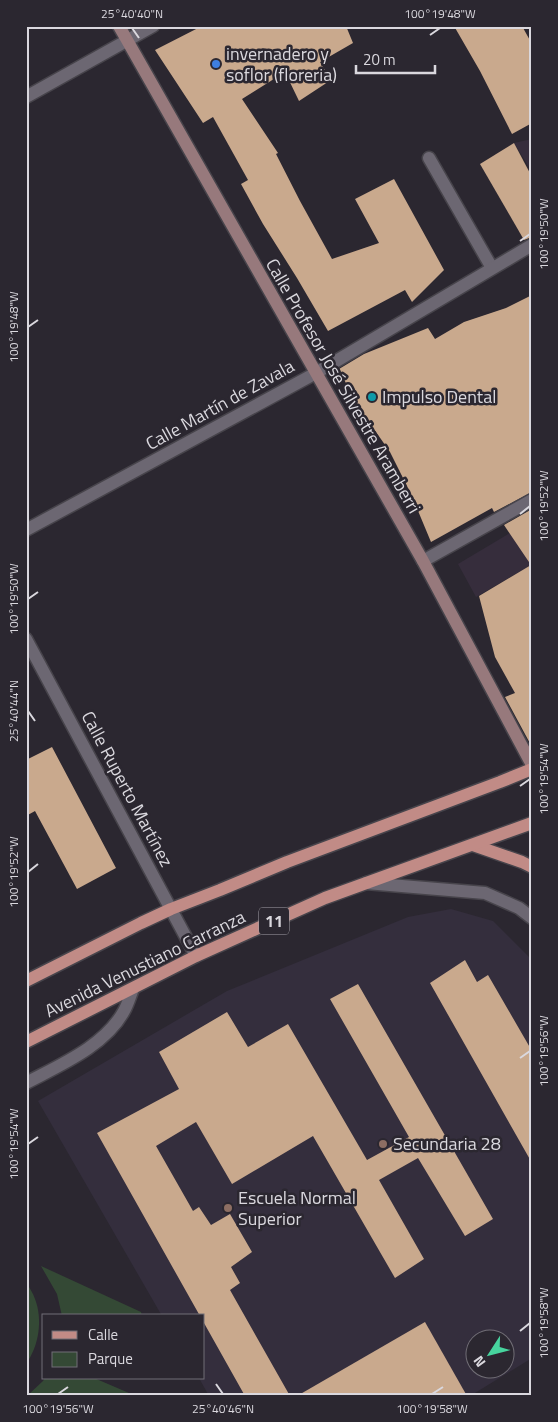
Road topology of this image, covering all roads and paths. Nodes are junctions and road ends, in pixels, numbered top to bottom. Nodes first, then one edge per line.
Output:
1 (119, 26) edge
2 (153, 26) edge
3 (127, 41) junction
4 (26, 97) edge
5 (428, 158) dead end
6 (532, 245) edge
7 (492, 268) junction
8 (316, 373) junction
9 (532, 500) edge
10 (26, 530) edge
11 (423, 562) junction
12 (26, 639) edge
13 (532, 767) edge
14 (532, 823) edge
15 (473, 845) junction
16 (532, 867) edge
17 (366, 883) junction
18 (171, 909) junction
19 (532, 918) edge
20 (196, 956) junction
21 (26, 981) edge
22 (132, 989) junction
23 (26, 1042) edge
24 (26, 1082) edge

1 - 3 main road, Calle Profesor José Silvestre Aramberri
2 - 3 street
3 - 4 street
3 - 8 main road, Calle Profesor José Silvestre Aramberri
5 - 7 street
6 - 7 street, Calle Martín de Zavala
7 - 8 street, Calle Martín de Zavala
8 - 10 street, Calle Martín de Zavala
8 - 11 main road, Calle Profesor José Silvestre Aramberri
9 - 11 street
11 - 13 main road, Calle Profesor José Silvestre Aramberri
12 - 18 street, Calle Ruperto Martínez
13 - 18 main road, Avenida Venustiano Carranza
14 - 15 main road, Avenida Venustiano Carranza / 11
15 - 16 main road
15 - 17 main road, Avenida Venustiano Carranza / 11
17 - 19 street
17 - 20 main road, Avenida Venustiano Carranza / 11
18 - 20 street, Calle Ruperto Martínez
18 - 21 main road, Avenida Venustiano Carranza
20 - 22 main road, Avenida Venustiano Carranza / 11
22 - 23 main road, Avenida Venustiano Carranza / 11
22 - 24 street

